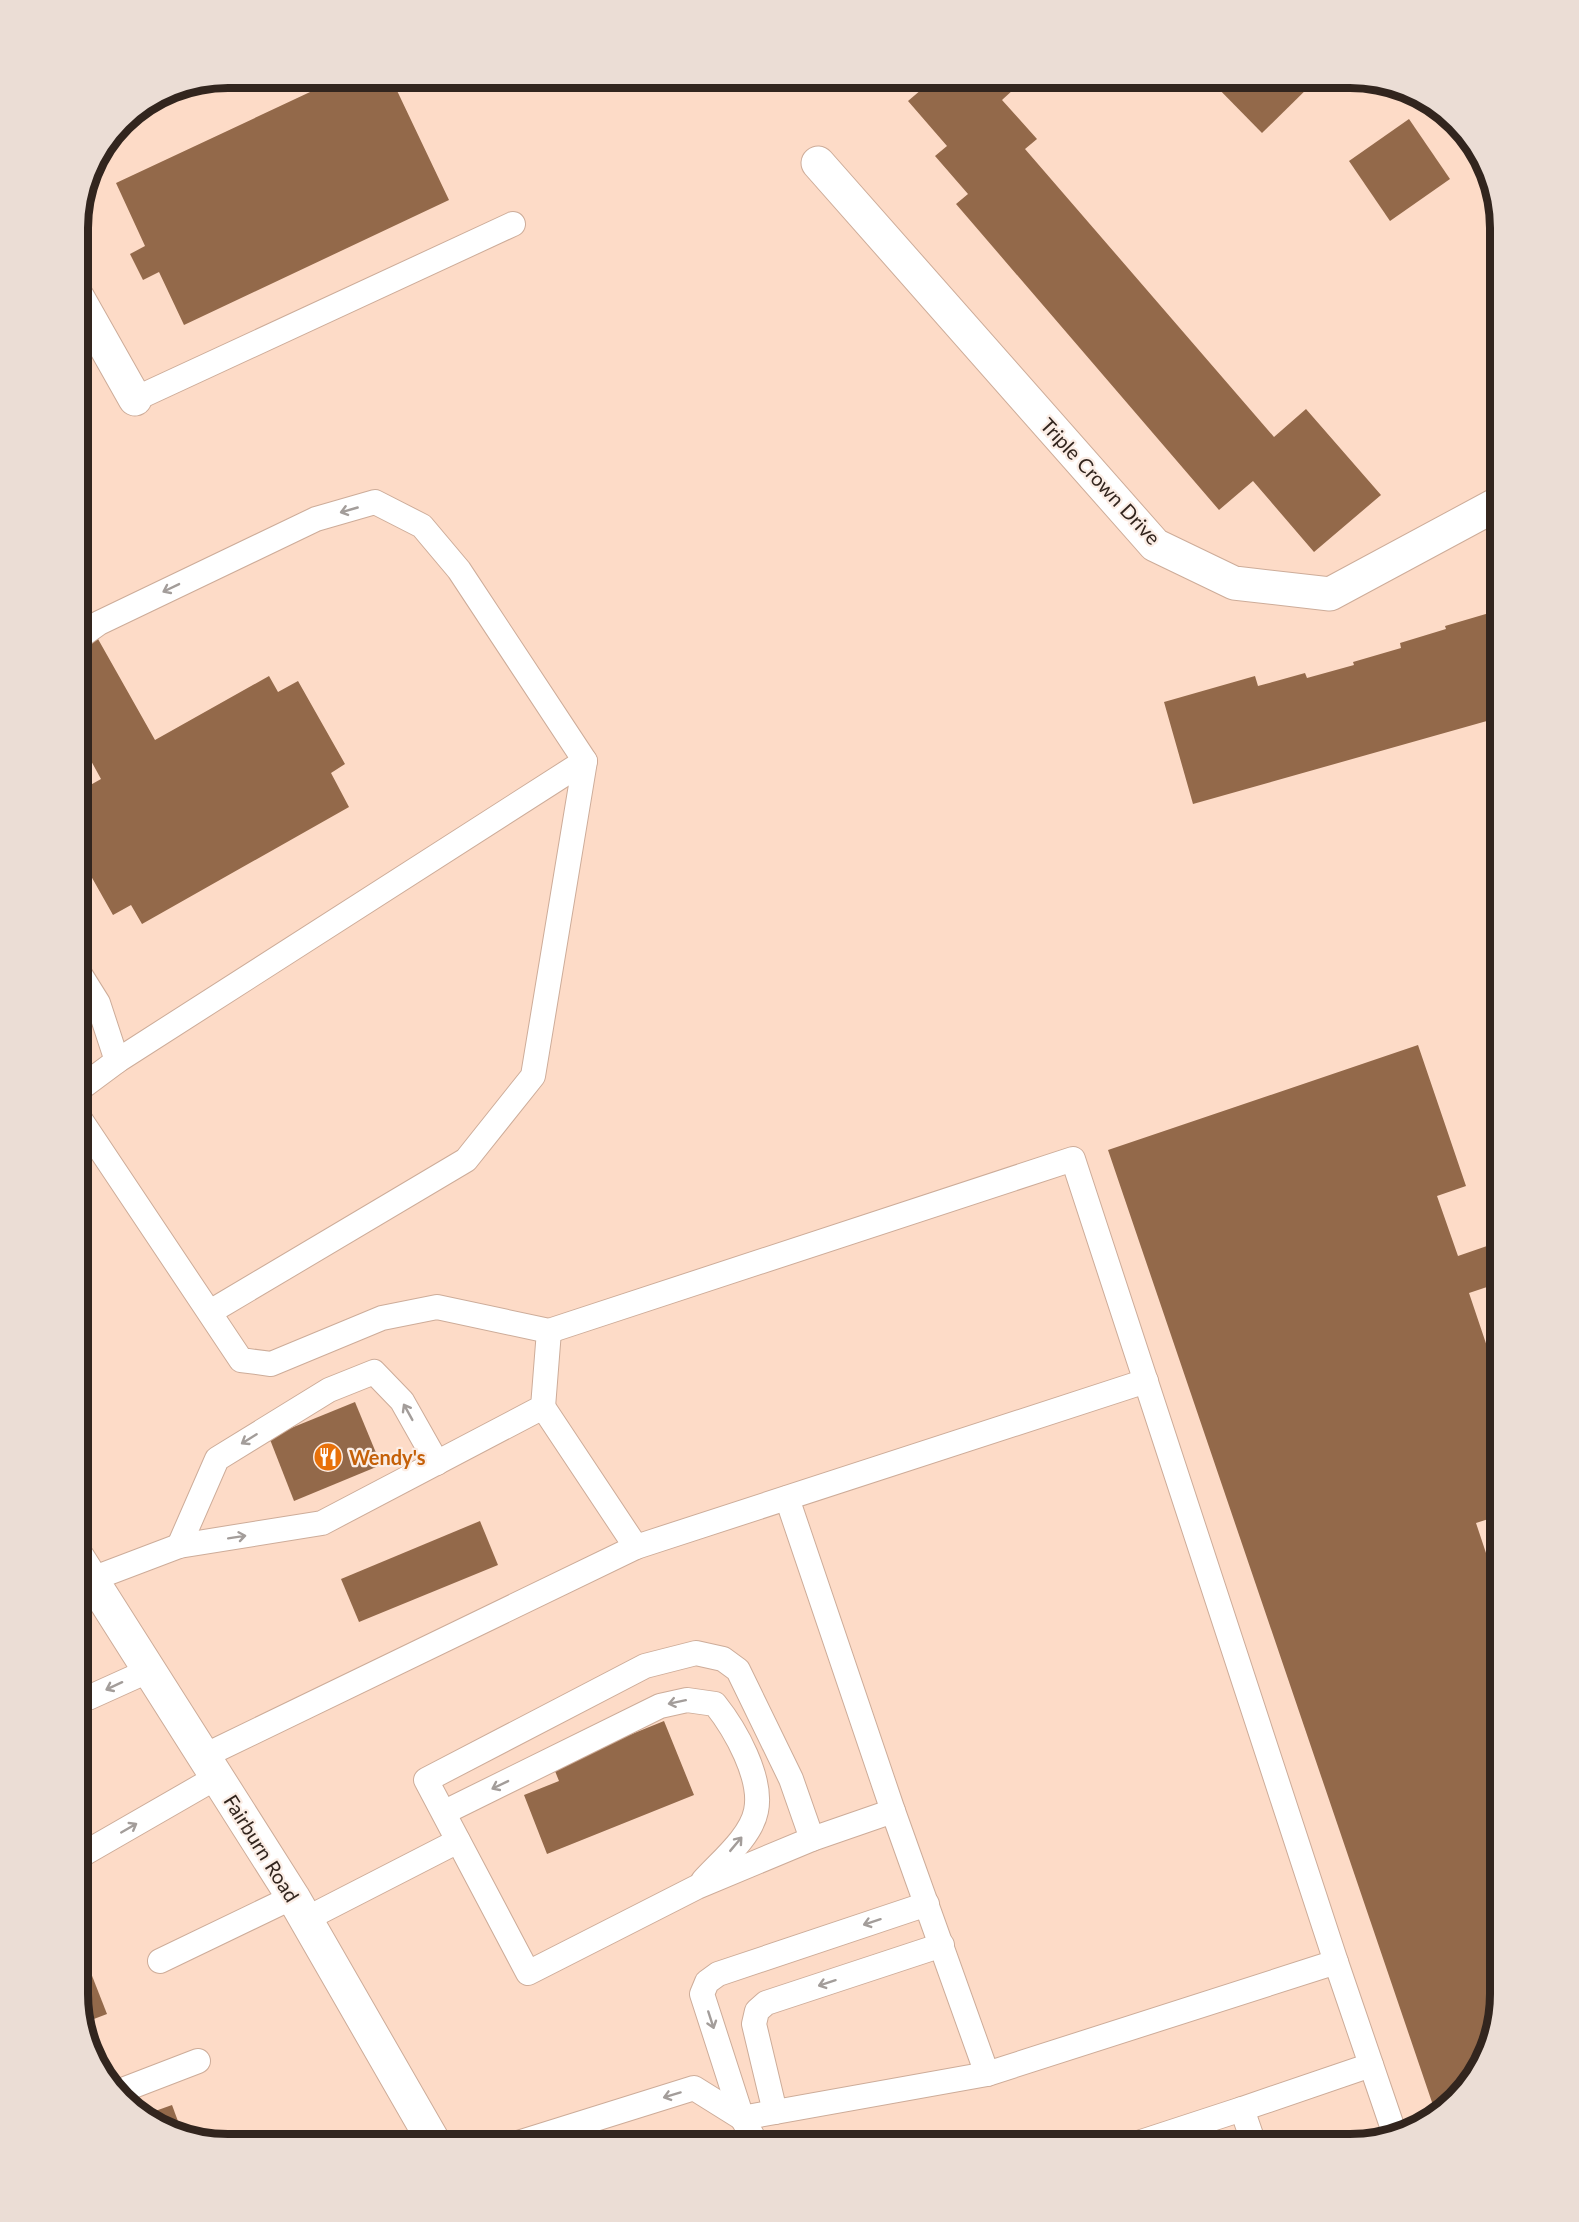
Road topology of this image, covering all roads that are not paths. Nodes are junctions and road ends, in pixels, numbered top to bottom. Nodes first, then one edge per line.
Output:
1 (818, 163) dead end
2 (513, 224) dead end
3 (89, 317) edge
4 (135, 399) joint
5 (1490, 508) edge
6 (89, 630) edge
7 (585, 761) junction
8 (89, 989) edge
9 (117, 1061) junction
10 (89, 1082) edge
11 (89, 1132) edge
12 (210, 1312) junction
13 (549, 1331) junction
14 (1146, 1381) junction
15 (543, 1407) junction
16 (437, 1463) junction
17 (787, 1498) junction
18 (179, 1546) junction
19 (636, 1547) junction
20 (89, 1572) edge
21 (89, 1583) edge
22 (150, 1670) junction
23 (89, 1698) edge
24 (211, 1767) junction
25 (893, 1811) junction
26 (445, 1812) junction
27 (812, 1839) junction
28 (458, 1841) junction
29 (89, 1850) edge
30 (697, 1887) junction
31 (927, 1904) junction
32 (299, 1908) junction
33 (942, 1945) junction
34 (160, 1961) dead end
35 (1336, 1962) junction
36 (198, 2061) dead end
37 (1371, 2065) junction
38 (987, 2074) junction
39 (126, 2088) edge
40 (1242, 2109) junction
41 (775, 2112) junction
42 (742, 2118) junction
43 (1392, 2127) edge
44 (429, 2133) edge
45 (549, 2133) edge
46 (739, 2133) edge
47 (751, 2133) edge
48 (1166, 2134) edge
49 (1251, 2134) edge

1 - 5 street, Triple Crown Drive
2 - 4 lane
3 - 4 street
7 -> 6 lane
7 - 9 lane
7 - 12 lane
8 - 9 lane
9 - 10 lane
11 - 12 lane
12 - 13 lane
13 - 14 lane
13 - 15 lane
14 - 17 lane
14 - 35 lane
15 - 16 lane
15 - 19 lane
18 -> 16 lane
16 -> 18 lane
17 - 19 lane
17 - 25 lane
18 - 20 lane
19 - 24 lane
21 - 22 street, Fairburn Road
22 -> 23 lane
22 - 24 street, Fairburn Road
29 -> 24 lane
24 - 32 street, Fairburn Road
25 - 27 lane
25 - 31 lane
26 - 27 lane
26 - 28 lane
30 -> 26 lane
27 - 30 lane
28 - 30 lane
28 - 32 lane
31 - 33 lane
31 -> 42 lane
32 - 34 lane
32 - 44 street, Fairburn Road
33 - 38 lane
33 -> 41 lane
35 - 37 lane
35 - 38 lane
36 - 39 lane
37 - 40 lane
37 - 43 lane
38 - 41 lane
40 - 48 lane
40 - 49 lane
41 - 42 lane
42 -> 45 lane
42 - 46 lane
42 - 47 lane

